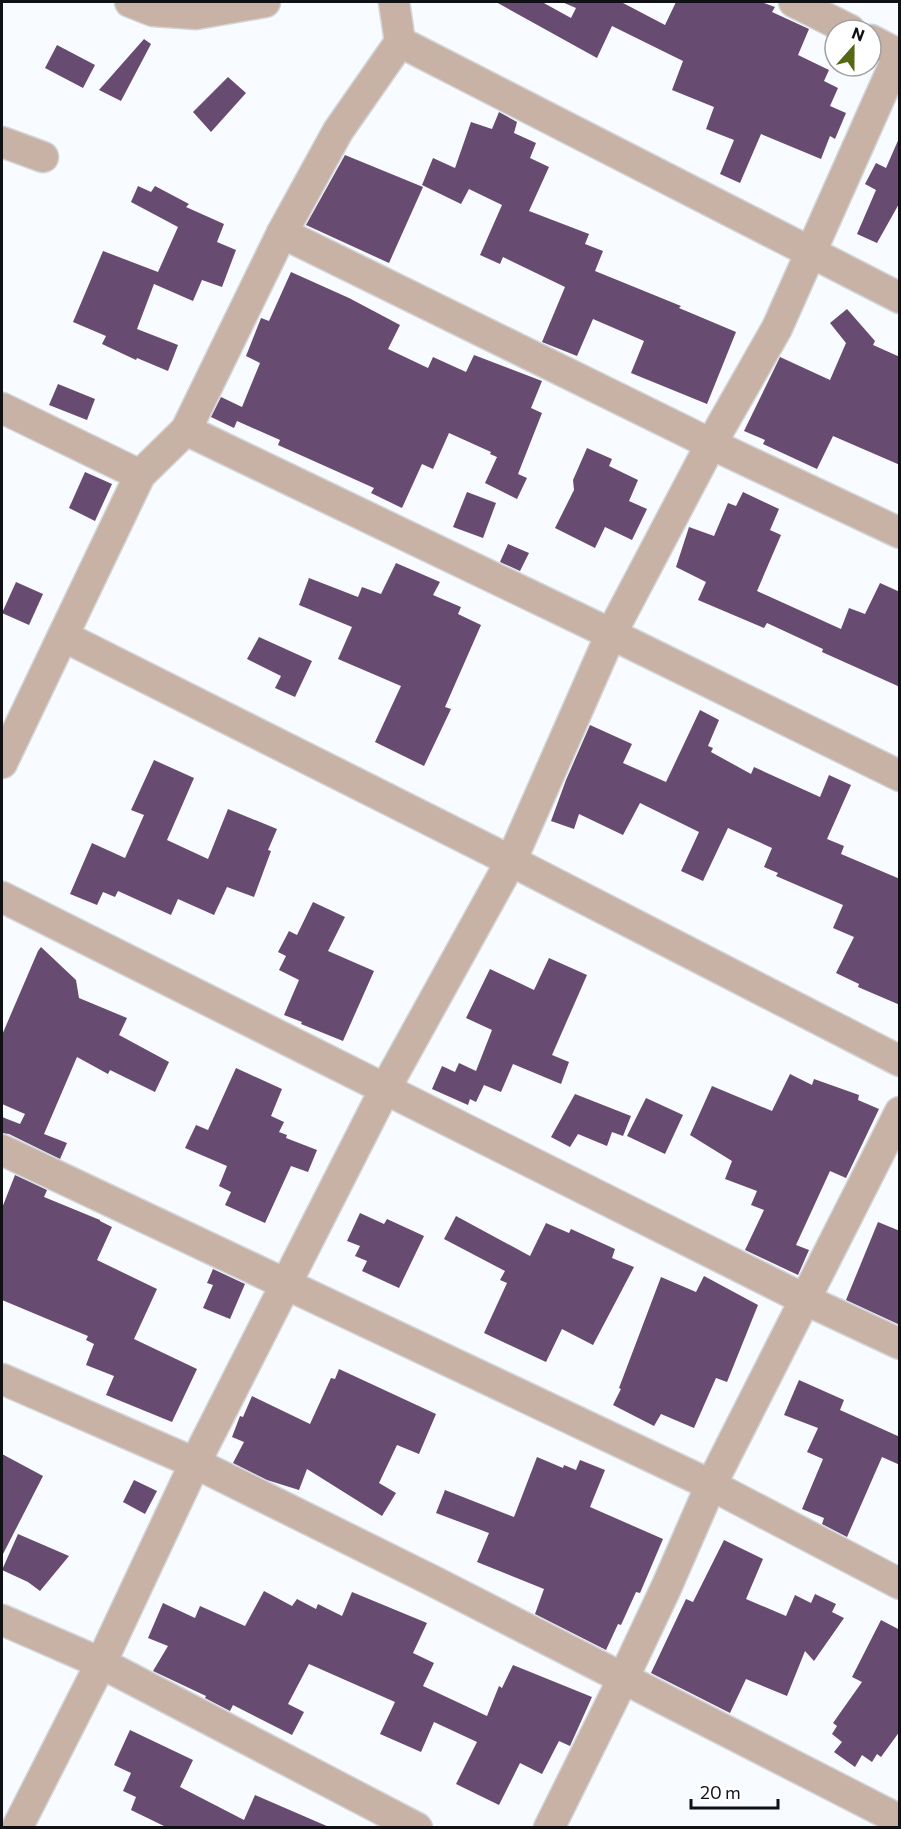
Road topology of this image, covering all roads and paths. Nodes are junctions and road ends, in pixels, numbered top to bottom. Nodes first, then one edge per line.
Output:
1 (130, 2) edge
2 (265, 2) edge
3 (394, 2) edge
4 (794, 2) edge
5 (826, 18) edge
6 (400, 42) junction
7 (883, 46) edge
8 (899, 54) edge
9 (2, 142) edge
10 (43, 157) dead end
11 (282, 233) junction
12 (809, 252) junction
13 (900, 298) edge
14 (2, 408) edge
15 (186, 430) junction
16 (711, 444) junction
17 (140, 475) junction
18 (900, 533) edge
19 (611, 634) junction
20 (63, 636) junction
21 (13, 709) edge
22 (2, 763) edge
23 (900, 776) edge
24 (512, 861) junction
25 (2, 897) edge
26 (900, 1061) edge
27 (385, 1089) junction
28 (900, 1112) edge
29 (2, 1150) edge
30 (285, 1285) junction
31 (806, 1300) junction
32 (900, 1344) edge
33 (2, 1378) edge
34 (195, 1463) junction
35 (711, 1485) junction
36 (900, 1584) edge
37 (2, 1620) edge
38 (101, 1663) junction
39 (623, 1679) junction
40 (900, 1820) edge
41 (17, 1827) edge
42 (417, 1827) edge
43 (549, 1827) edge

1 - 2 street
3 - 6 street
4 - 5 street
6 - 11 street
6 - 12 street
7 - 8 street
8 - 12 street
9 - 10 street
11 - 15 street
11 - 16 street
12 - 13 street
12 - 16 street
14 - 17 street
15 - 17 street
15 - 19 street
16 - 18 street
16 - 19 street
17 - 20 street
19 - 23 street
19 - 24 street
20 - 21 street
20 - 24 street
21 - 22 street
24 - 26 street
24 - 27 street
25 - 27 street
27 - 30 street
27 - 31 street
28 - 31 street
29 - 30 street
30 - 34 street
30 - 35 street
31 - 32 street
31 - 35 street
33 - 34 street
34 - 38 street
34 - 39 street
35 - 36 street
35 - 39 street
37 - 38 street
38 - 41 street
38 - 42 street
39 - 40 street
39 - 43 street

